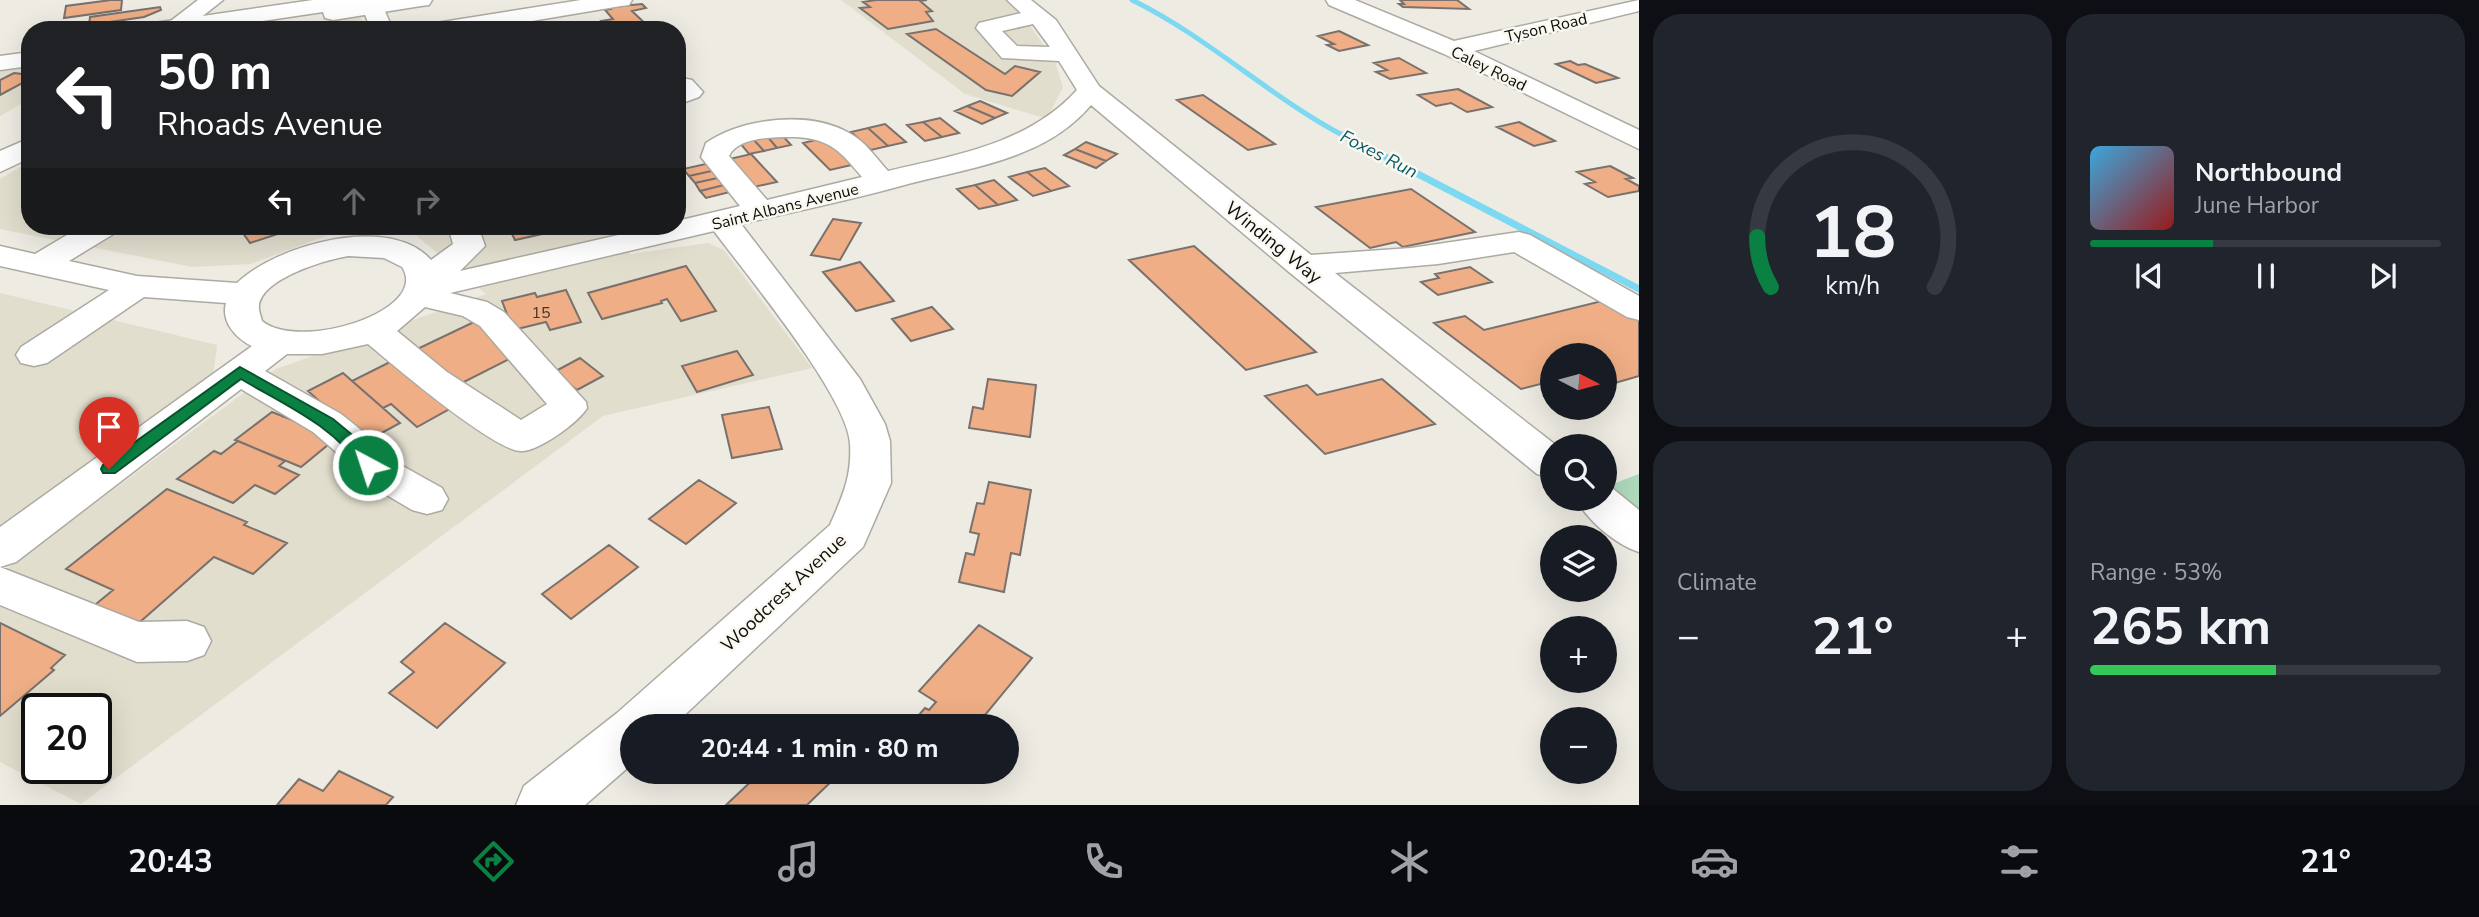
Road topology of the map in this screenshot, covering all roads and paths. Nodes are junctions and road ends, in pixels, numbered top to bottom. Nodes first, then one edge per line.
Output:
1 (242, 0) edge
2 (421, 0) edge
3 (621, 0) edge
4 (1017, 0) edge
5 (1337, 0) edge
6 (594, 1) edge
7 (365, 4) edge
8 (1639, 5) edge
9 (1037, 16) junction
10 (214, 20) edge
11 (376, 21) edge
12 (521, 21) edge
13 (21, 49) edge
14 (1452, 49) junction
15 (0, 52) edge
16 (1066, 54) junction
17 (21, 60) edge
18 (0, 63) edge
19 (1090, 91) junction
20 (1639, 141) edge
21 (21, 151) edge
22 (0, 163) edge
23 (882, 182) junction
24 (742, 217) junction
25 (686, 226) edge
26 (89, 235) edge
27 (466, 235) edge
28 (627, 235) edge
29 (377, 236) edge
30 (0, 256) edge
31 (40, 265) junction
32 (1301, 265) junction
33 (137, 286) junction
34 (419, 288) junction
35 (247, 294) junction
36 (1639, 310) edge
37 (372, 329) junction
38 (280, 342) junction
39 (34, 355) dead end
40 (240, 372) junction
41 (1540, 454) edge
42 (427, 499) dead end
43 (1611, 511) edge
44 (1639, 536) edge
45 (0, 550) edge
46 (0, 585) edge
47 (187, 641) dead end
48 (650, 714) edge
49 (620, 741) edge
50 (544, 805) edge

1 - 10 main road
2 - 7 main road
3 - 6 main road
4 - 9 main road, Winding Way
5 - 14 main road, Caley Road
6 - 12 main road
7 - 10 main road
7 - 11 main road
8 - 14 main road, Tyson Road
9 - 16 main road, Winding Way
9 - 16 main road
13 - 15 main road
14 - 20 main road, Caley Road
16 - 19 main road, Winding Way
17 - 18 main road
19 - 23 main road, Saint Albans Avenue
19 - 32 main road, Winding Way
21 - 22 main road
23 - 24 main road, Saint Albans Avenue
23 - 24 main road, Woodcrest Avenue
24 - 25 main road, Saint Albans Avenue
24 - 48 main road, Woodcrest Avenue
26 - 31 main road
27 - 34 main road
28 - 34 main road, Saint Albans Avenue
29 - 34 main road
29 - 35 main road
30 - 31 main road
31 - 33 main road
32 - 36 main road
32 - 41 main road, Winding Way
33 - 35 main road
33 - 39 main road
34 - 37 main road
34 - 37 main road
35 - 38 main road
37 - 38 main road
38 - 40 main road
40 - 42 main road
40 - 45 main road
43 - 44 main road
46 - 47 main road
49 - 50 main road

